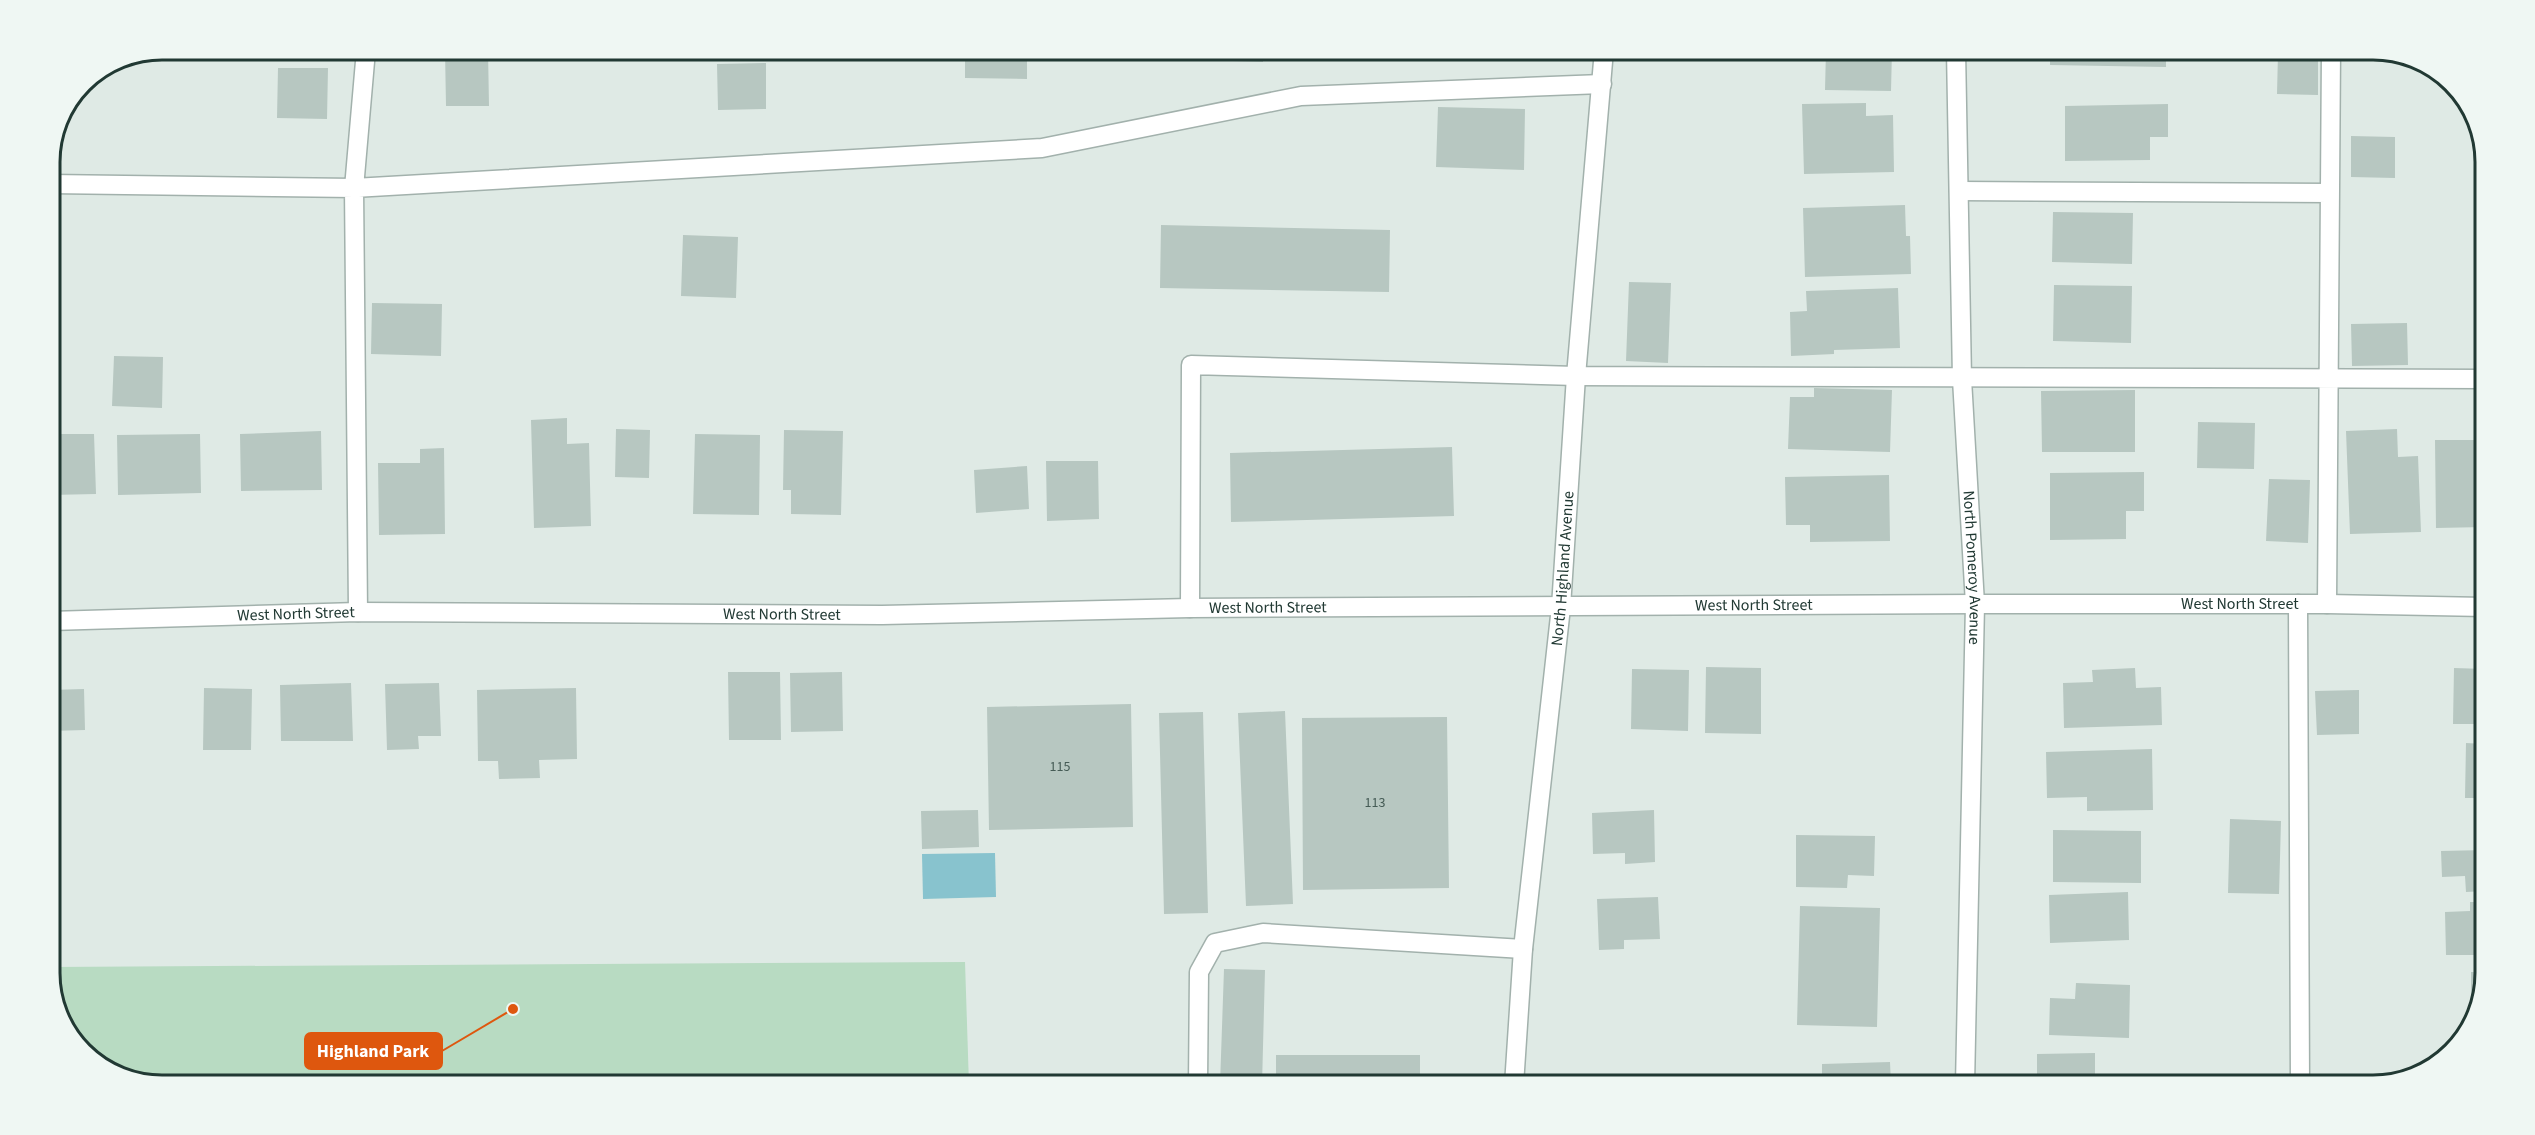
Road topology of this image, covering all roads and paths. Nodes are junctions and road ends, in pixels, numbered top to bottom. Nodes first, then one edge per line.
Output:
1 (365, 60) edge
2 (1603, 60) edge
3 (1956, 60) edge
4 (2331, 60) edge
5 (1602, 84) junction
6 (60, 184) edge
7 (354, 188) junction
8 (1959, 191) junction
9 (2330, 193) junction
10 (1576, 376) junction
11 (1962, 378) junction
12 (2327, 378) junction
13 (2475, 378) edge
14 (1975, 604) junction
15 (2298, 604) junction
16 (2327, 604) junction
17 (1561, 607) junction
18 (2475, 607) edge
19 (1190, 608) junction
20 (358, 612) junction
21 (60, 621) edge
22 (1522, 950) junction
23 (1198, 1075) edge
24 (1515, 1075) edge
25 (1965, 1075) edge
26 (2300, 1075) edge

1 - 7 street
2 - 5 street, North Highland Avenue
3 - 8 street, North Pomeroy Avenue
4 - 9 street
5 - 7 street
5 - 10 street, North Highland Avenue
6 - 7 street
7 - 20 street
8 - 9 street
8 - 11 street, North Pomeroy Avenue
9 - 12 street
10 - 11 street
10 - 17 street, North Highland Avenue
10 - 19 street
11 - 12 street
11 - 14 street, North Pomeroy Avenue
12 - 13 street
12 - 16 street
14 - 15 street, West North Street
14 - 17 street, West North Street
14 - 25 street, North Pomeroy Avenue
15 - 16 street, West North Street
15 - 26 street
16 - 18 street, West North Street
17 - 19 street, West North Street
17 - 22 street, North Highland Avenue
19 - 20 street, West North Street
20 - 21 street, West North Street
22 - 23 street
22 - 24 street, North Highland Avenue

